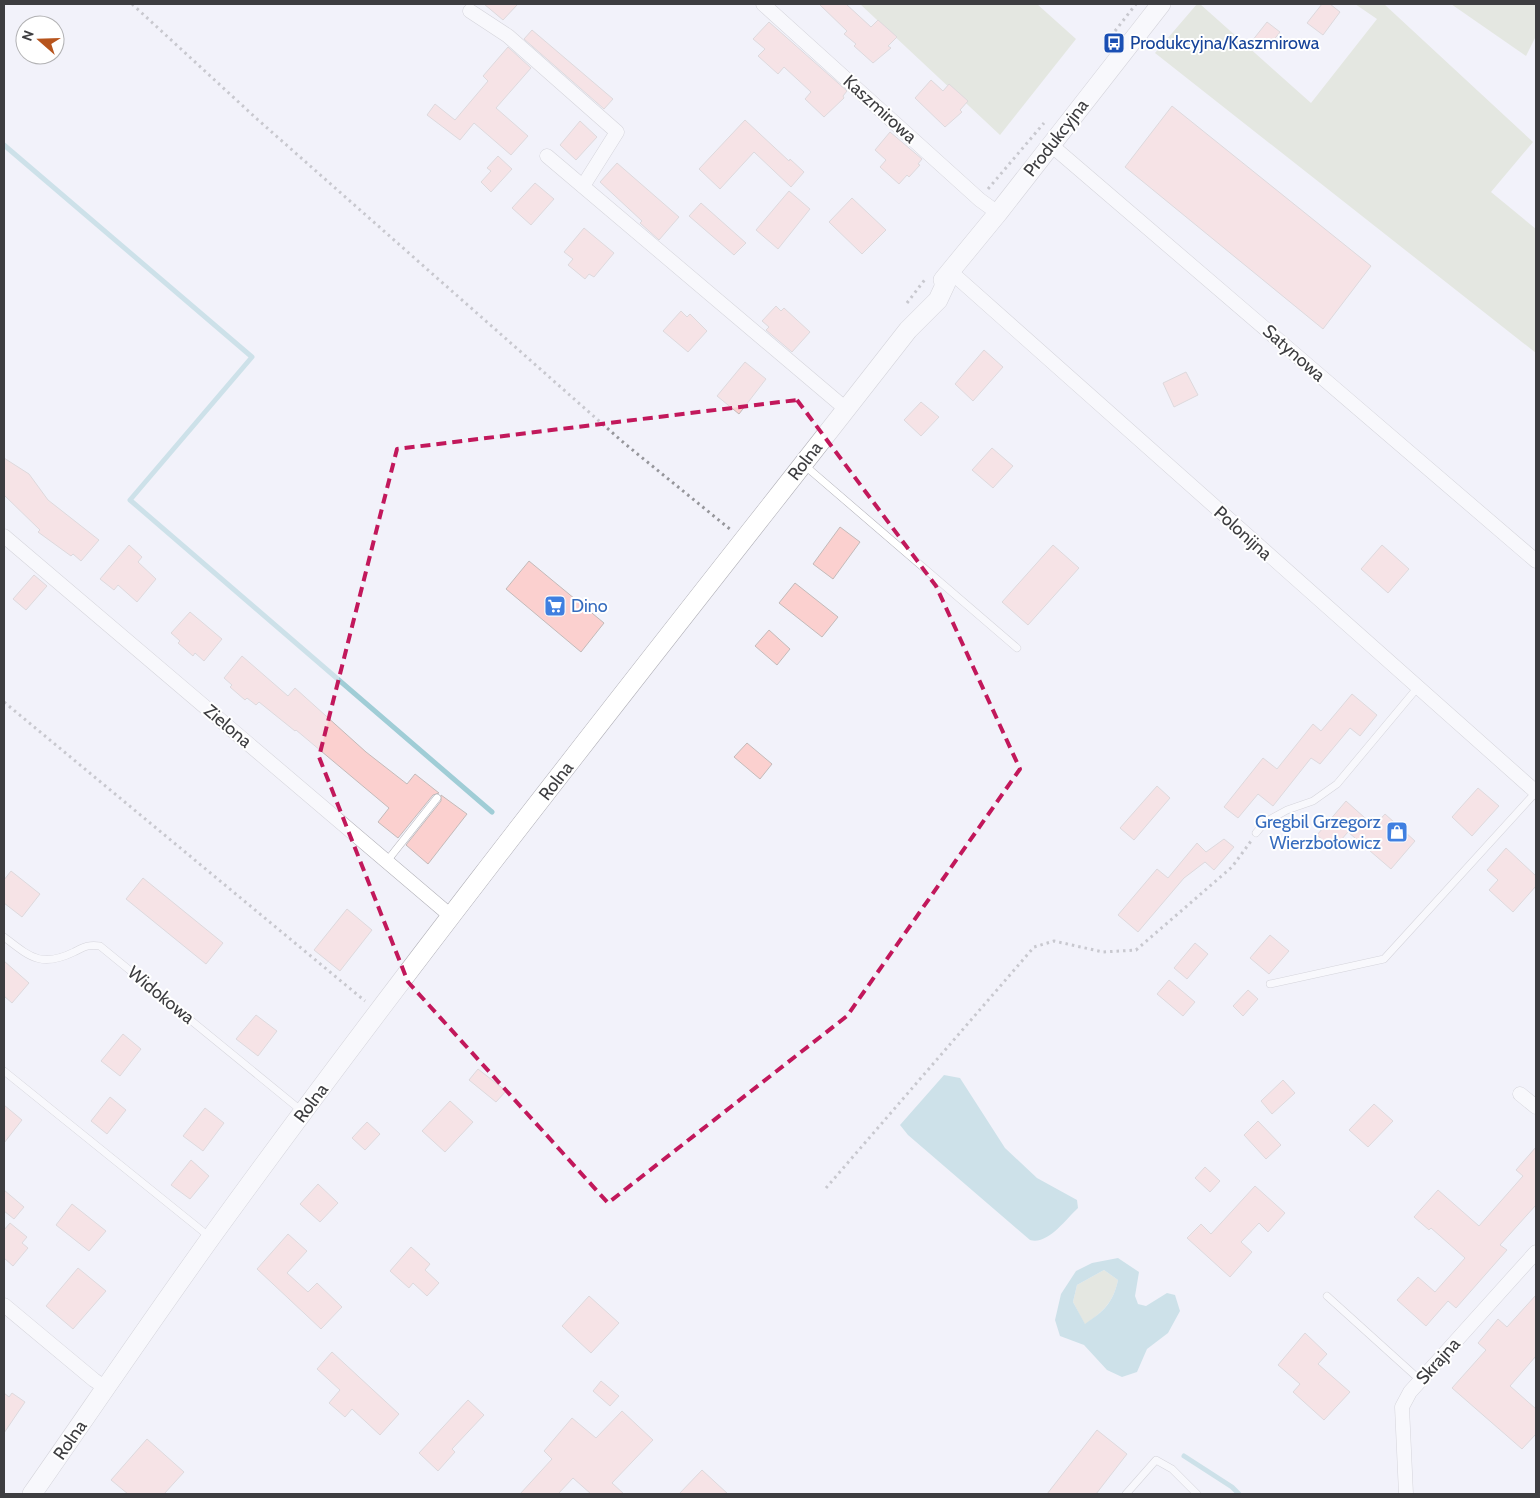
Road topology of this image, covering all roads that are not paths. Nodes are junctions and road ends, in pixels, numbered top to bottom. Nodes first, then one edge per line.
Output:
1 (763, 4) edge
2 (1161, 4) edge
3 (470, 12) dead end
4 (1051, 145) junction
5 (547, 156) dead end
6 (583, 186) junction
7 (998, 213) junction
8 (951, 272) junction
9 (846, 409) junction
10 (803, 464) junction
11 (4, 536) edge
12 (1536, 561) edge
13 (1017, 648) dead end
14 (1418, 687) junction
15 (1536, 792) edge
16 (436, 798) dead end
17 (1256, 832) road end
18 (387, 861) junction
19 (452, 916) junction
20 (4, 937) edge
21 (1270, 984) dead end
22 (4, 1071) edge
23 (1520, 1094) dead end
24 (1536, 1108) edge
25 (303, 1112) junction
26 (211, 1238) junction
27 (1536, 1252) edge
28 (1327, 1296) dead end
29 (4, 1305) edge
30 (1420, 1380) junction
31 (106, 1388) junction
32 (32, 1494) edge
33 (1126, 1494) edge
34 (1197, 1494) edge
35 (1406, 1494) edge

1 - 7 street, Kaszmirowa
2 - 4 street, Produkcyjna
3 - 6 street
4 - 7 street, Produkcyjna
4 - 12 street, Satynowa
5 - 6 street
6 - 9 street
7 - 8 street, Produkcyjna
8 - 9 street, Rolna
8 - 14 street, Polonijna
9 - 10 street, Rolna
10 - 13 lane
10 - 19 street, Rolna
11 - 18 street, Zielona
14 - 15 street, Polonijna
14 - 17 lane
15 - 21 lane
16 - 18 lane
18 - 19 street, Zielona
19 - 25 street, Rolna
20 - 25 lane, Widokowa
22 - 26 lane
23 - 24 street
25 - 26 street, Rolna
26 - 31 street, Rolna
27 - 30 street, Skrajna
28 - 30 lane
29 - 31 street
30 - 35 street, Skrajna
31 - 32 street, Rolna
33 - 34 lane

